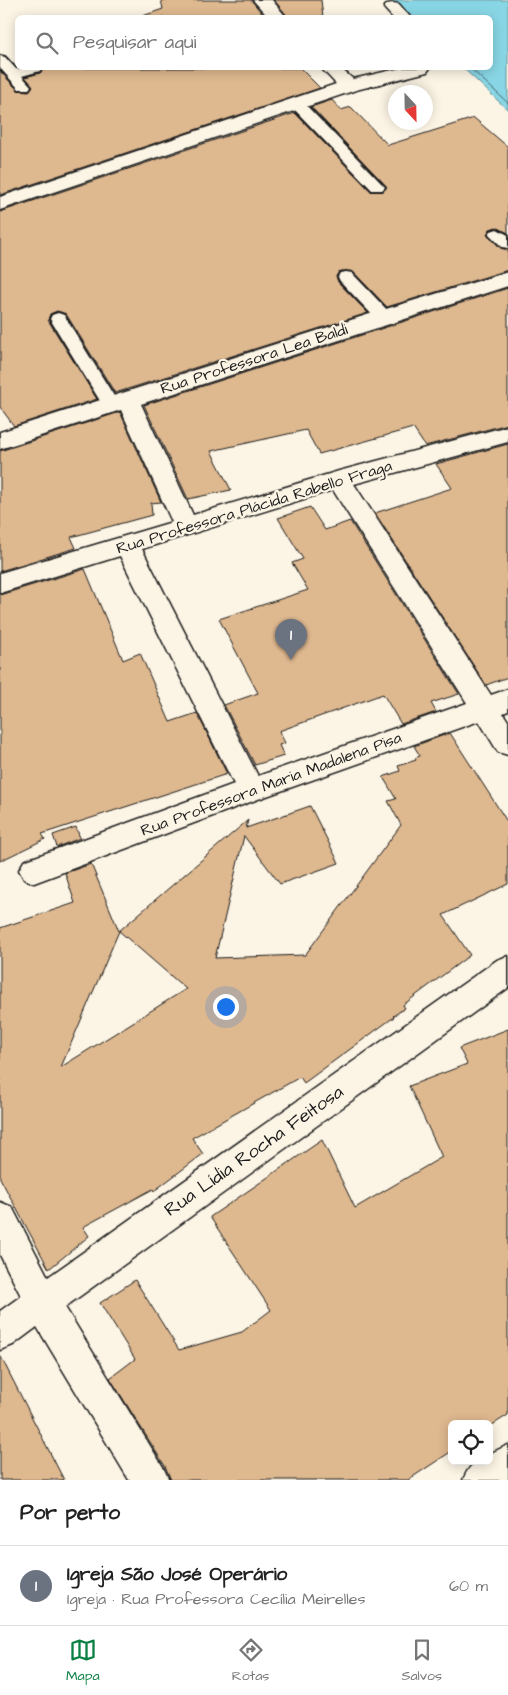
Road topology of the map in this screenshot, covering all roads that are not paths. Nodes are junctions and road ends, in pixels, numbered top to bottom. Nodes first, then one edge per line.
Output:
1 (262, 0) edge
2 (277, 15) edge
3 (0, 60) edge
4 (28, 70) edge
5 (332, 70) edge
6 (413, 70) edge
7 (13, 74) junction
8 (24, 86) dead end
9 (349, 86) junction
10 (297, 104) junction
11 (377, 187) dead end
12 (0, 204) edge
13 (346, 277) dead end
14 (508, 279) edge
15 (384, 316) junction
16 (58, 319) dead end
17 (120, 402) junction
18 (508, 434) edge
19 (0, 441) edge
20 (339, 480) junction
21 (186, 526) junction
22 (128, 546) junction
23 (0, 583) edge
24 (497, 704) edge
25 (508, 744) edge
26 (251, 790) junction
27 (34, 870) dead end
28 (508, 970) edge
29 (0, 1219) edge
30 (42, 1301) junction
31 (0, 1332) edge
32 (508, 1464) edge
33 (150, 1480) edge
34 (482, 1480) edge

1 - 2 street
3 - 7 lane
4 - 7 lane
5 - 9 street
6 - 9 street
7 - 8 lane
9 - 10 street
10 - 11 lane
10 - 12 street
13 - 15 lane
14 - 15 street, Rua Professora Lea Baldi
15 - 17 street, Rua Professora Lea Baldi
16 - 17 lane
17 - 19 street, Rua Professora Lea Baldi
17 - 21 street
18 - 20 street, Rua Professora Plácida Rabello Fraga
20 - 21 street, Rua Professora Plácida Rabello Fraga
20 - 24 street
21 - 22 street, Rua Professora Plácida Rabello Fraga
22 - 23 street, Rua Professora Plácida Rabello Fraga
22 - 26 street
24 - 25 street
24 - 26 street, Rua Professora Maria Madalena Pisa
26 - 27 street, Rua Professora Maria Madalena Pisa
28 - 30 street, Rua Lídia Rocha Feitosa
29 - 30 street
30 - 31 street, Rua Lídia Rocha Feitosa
30 - 33 street
32 - 34 street

